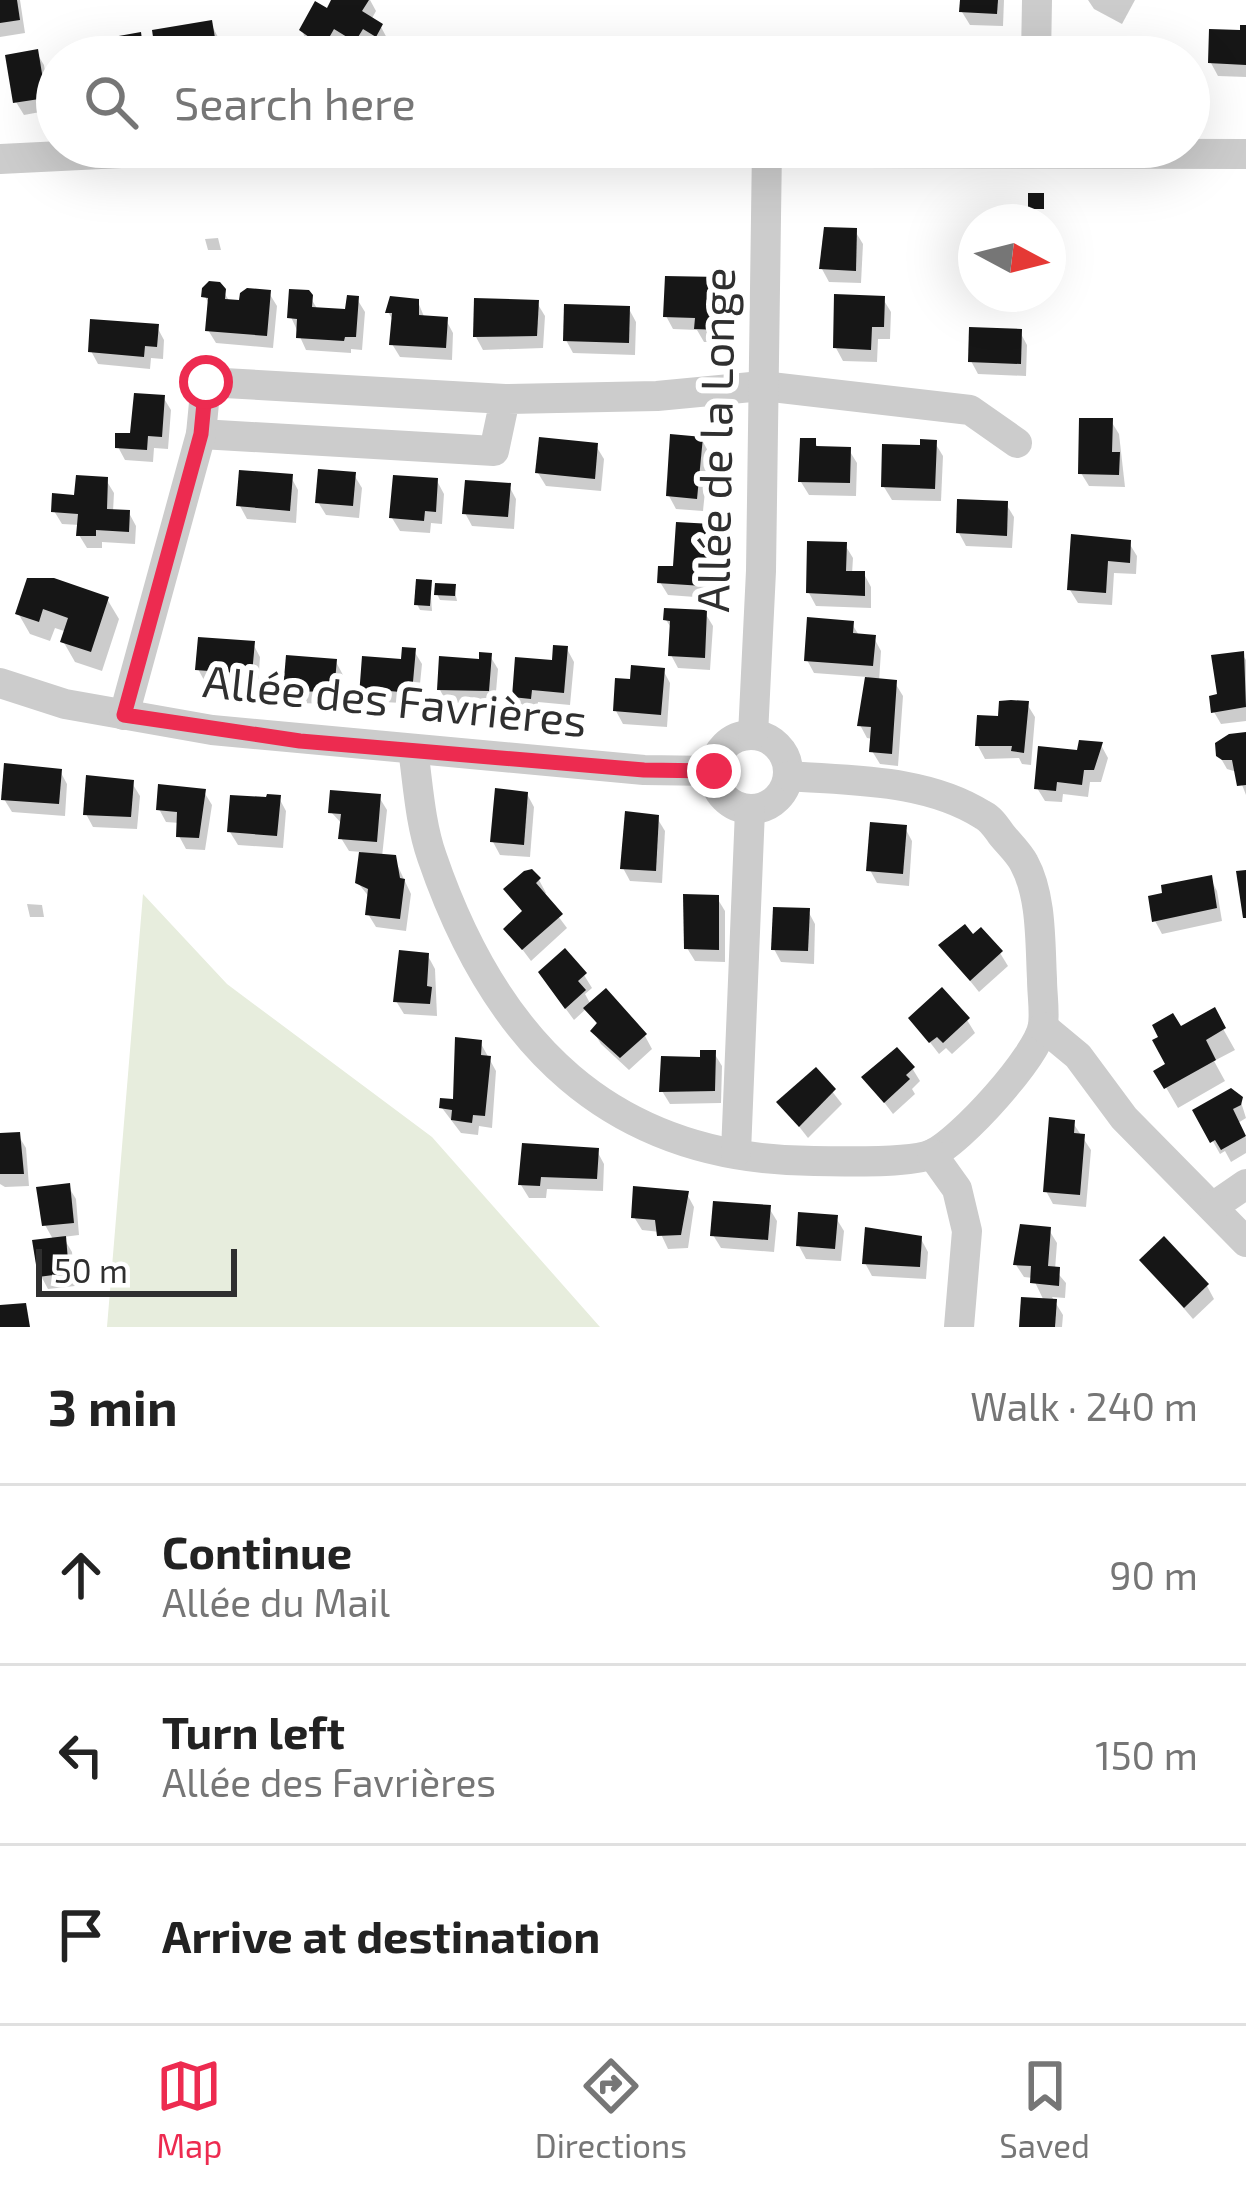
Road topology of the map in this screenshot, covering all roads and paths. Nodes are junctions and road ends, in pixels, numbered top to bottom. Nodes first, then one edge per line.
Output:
1 (1037, 0) edge
2 (1036, 36) edge
3 (1210, 153) edge
4 (1246, 154) edge
5 (36, 157) edge
6 (0, 159) edge
7 (767, 168) edge
8 (762, 386) junction
9 (505, 400) junction
10 (201, 434) junction
11 (1017, 443) dead end
12 (0, 683) edge
13 (124, 715) junction
14 (753, 735) junction
15 (413, 749) junction
16 (714, 771) junction
17 (789, 776) junction
18 (750, 810) junction
19 (1043, 1028) junction
20 (736, 1152) junction
21 (932, 1154) junction
22 (1246, 1184) edge
23 (1214, 1206) junction
24 (1246, 1242) edge
25 (959, 1327) edge

1 - 2 street
3 - 4 street
5 - 6 street
7 - 8 street, Allée de la Longe
8 - 9 street
8 - 11 street
8 - 14 street, Allée de la Longe
9 - 10 street
9 - 10 street
10 - 13 street
12 - 13 street, Allée des Favrières
13 - 15 street, Allée des Favrières
14 - 16 street
14 - 17 street
15 - 16 street, Allée des Favrières
15 - 20 street
16 - 18 street
17 - 18 street
17 - 19 street
18 - 20 street
19 - 21 street
19 - 23 street
20 - 21 street
21 - 25 street
22 - 23 street
23 - 24 street

